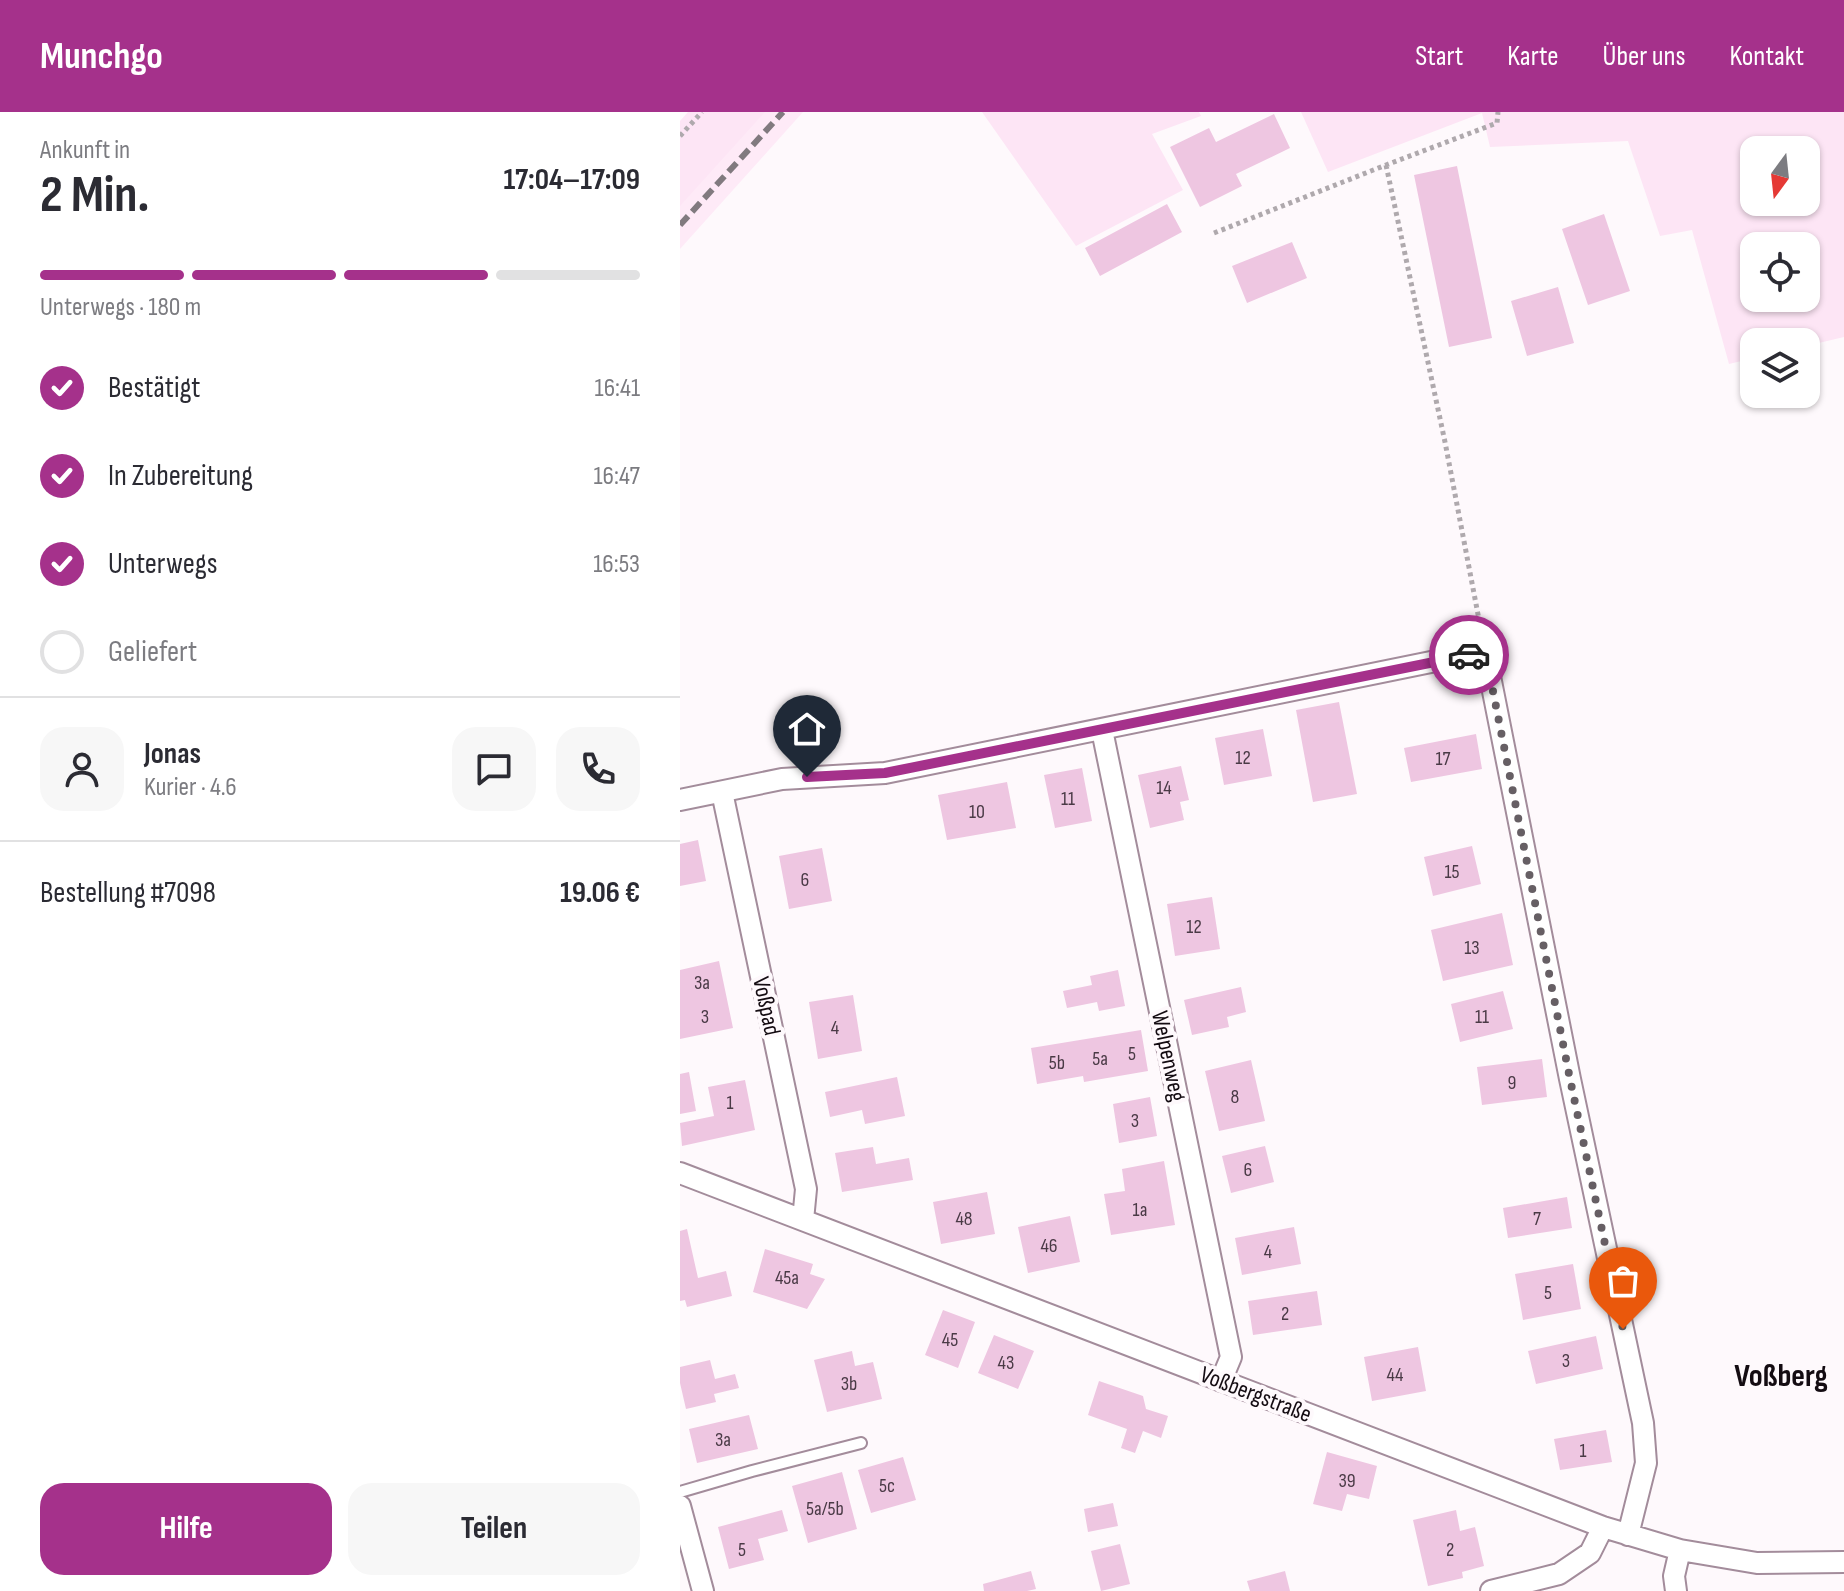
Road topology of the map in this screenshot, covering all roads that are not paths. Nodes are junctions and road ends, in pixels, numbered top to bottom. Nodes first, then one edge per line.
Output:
1 (1102, 730) junction
2 (722, 792) junction
3 (680, 800) edge
4 (680, 1173) edge
5 (803, 1220) junction
6 (1221, 1381) junction
7 (861, 1443) dead end
8 (680, 1492) edge
9 (680, 1506) edge
10 (1603, 1527) junction
11 (1628, 1535) junction
12 (1680, 1550) junction
13 (1844, 1562) edge
14 (703, 1591) edge
15 (1491, 1591) edge
16 (1676, 1591) edge

1 - 2 street
1 - 6 street, Welpenweg
1 - 11 street
2 - 3 street
2 - 5 street, Voßpad
4 - 5 street, Voßbergstraße
5 - 6 street, Voßbergstraße
6 - 10 street, Voßbergstraße
7 - 8 lane
9 - 14 street
10 - 11 street, Voßbergstraße
10 - 15 street
11 - 12 street, Voßbergstraße
12 - 13 street, Voßbergstraße
12 - 16 street

